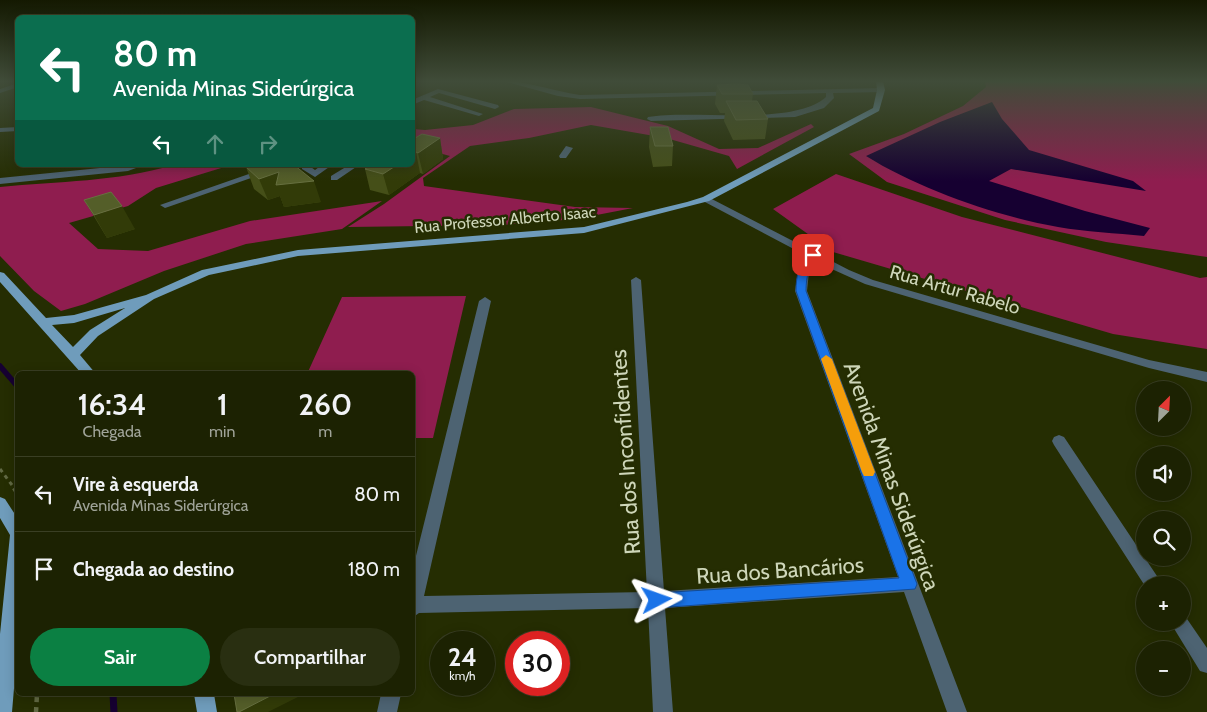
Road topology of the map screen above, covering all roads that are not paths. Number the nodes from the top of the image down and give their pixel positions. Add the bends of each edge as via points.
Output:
1 (797, 114) edge
2 (866, 114) edge
3 (652, 120) dead end
4 (15, 129) edge
5 (0, 130) edge
6 (570, 148) dead end
7 (563, 156) dead end
8 (132, 167) edge
9 (278, 167) edge
10 (305, 167) dead end
11 (325, 167) edge
12 (352, 167) edge
13 (334, 178) dead end
14 (0, 181) edge
15 (706, 199) junction
16 (165, 205) dead end
17 (813, 255) junction
18 (0, 275) edge
19 (636, 280) dead end
20 (150, 298) junction
21 (485, 301) dead end
22 (42, 322) junction
23 (72, 355) junction
24 (87, 371) edge
25 (1207, 378) edge
26 (1059, 441) dead end
27 (0, 504) edge
28 (15, 530) edge
29 (15, 568) edge
30 (1148, 576) edge
31 (910, 584) junction
32 (415, 598) edge
33 (657, 600) junction
34 (415, 607) edge
35 (1185, 631) edge
36 (1207, 664) edge
37 (204, 696) edge
38 (391, 696) edge
39 (2, 712) edge
40 (206, 712) edge
41 (387, 712) edge
42 (663, 712) edge
43 (957, 712) edge

1 - 3 street
2 - 15 main road, Rua Professor Alberto Isaac
4 - 5 street
6 - 7 street
8 - 14 street
9 - 16 street
10 - 11 street via 314,174
12 - 13 street
15 - 17 street, Rua Artur Rabelo
15 - 20 main road, Rua Professor Alberto Isaac via 584,230 298,252 206,272
17 - 25 street, Rua Artur Rabelo via 869,282
17 - 31 street, Avenida Minas Siderúrgica via 805,265 801,291
18 - 22 main road
19 - 33 street, Rua dos Inconfidentes
20 - 22 main road via 74,319
20 - 23 main road via 94,333
21 - 32 street
22 - 23 main road
23 - 24 main road
26 - 30 street
27 - 28 main road
29 - 39 main road
31 - 33 street, Rua dos Bancários
31 - 43 street, Avenida Minas Siderúrgica
33 - 34 street, Rua dos Bancários
33 - 42 street, Rua dos Inconfidentes
35 - 36 street
37 - 40 main road
38 - 41 street

